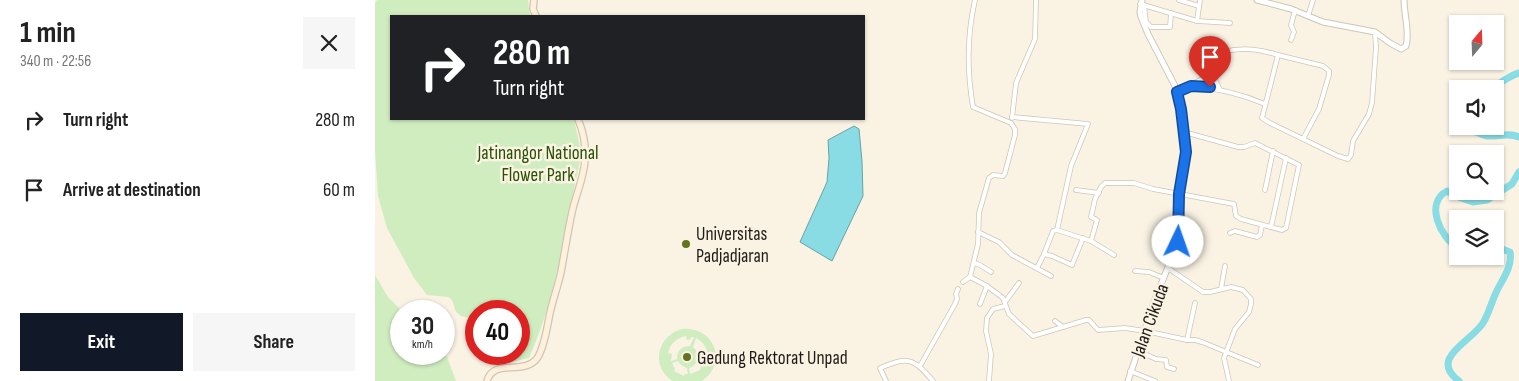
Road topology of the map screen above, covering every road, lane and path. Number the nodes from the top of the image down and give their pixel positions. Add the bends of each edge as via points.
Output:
1 (534, 0) edge
2 (975, 0) edge
3 (1036, 0) edge
4 (1179, 0) edge
5 (1200, 0) edge
6 (1257, 0) edge
7 (1313, 0) edge
8 (1405, 0) edge
9 (1142, 3) edge
10 (1199, 6) junction
11 (1295, 10) junction
12 (1171, 13) junction
13 (536, 15) edge
14 (1309, 16) junction
15 (1197, 21) junction
16 (1230, 23) dead end
17 (1375, 32) junction
18 (1291, 40) dead end
19 (1278, 55) junction
20 (1212, 74) junction
21 (1191, 86) junction
22 (1220, 90) junction
23 (1177, 92) junction
24 (1265, 104) junction
25 (1013, 118) junction
26 (578, 120) edge
27 (1011, 123) junction
28 (1184, 132) junction
29 (1303, 139) junction
30 (1273, 152) junction
31 (1286, 158) junction
32 (1105, 176) dead end
33 (1105, 183) junction
34 (1076, 190) dead end
35 (1265, 190) dead end
36 (1099, 193) junction
37 (1179, 194) junction
38 (1262, 225) junction
39 (1271, 227) junction
40 (1057, 230) junction
41 (978, 232) junction
42 (1230, 233) dead end
43 (1083, 238) junction
44 (1091, 241) junction
45 (1044, 254) junction
46 (1114, 255) dead end
47 (974, 263) junction
48 (1225, 266) dead end
49 (1037, 268) junction
50 (1168, 268) junction
51 (991, 272) dead end
52 (1135, 272) dead end
53 (1051, 276) dead end
54 (970, 277) junction
55 (1164, 278) junction
56 (963, 282) dead end
57 (1019, 283) dead end
58 (987, 286) junction
59 (1221, 289) junction
60 (958, 290) dead end
61 (1195, 303) dead end
62 (980, 304) dead end
63 (1005, 304) junction
64 (1055, 321) dead end
65 (1063, 327) junction
66 (1145, 331) junction
67 (1187, 340) junction
68 (1138, 351) junction
69 (1226, 352) junction
70 (1258, 365) dead end
71 (920, 366) junction
72 (1174, 369) dead end
73 (1131, 371) junction
74 (487, 381) edge
75 (886, 381) edge
76 (933, 381) edge
77 (989, 381) edge
78 (1128, 381) edge
79 (1155, 381) edge
80 (1229, 381) edge

1 - 13 main road
2 - 27 street via 969,34 973,107
3 - 25 street via 1035,38 1016,83
4 - 10 street
5 - 10 street
6 - 11 street
7 - 14 street
8 - 17 street via 1407,38 1404,48 1395,46
9 - 12 street
9 - 12 street via 1151,26 1169,27
9 - 23 street, Jalan Cikuda via 1140,14
10 - 15 street
11 - 14 street
11 - 18 street via 1291,25 1295,32
12 - 15 street
14 - 17 street via 1325,23
15 - 16 street
17 - 29 street via 1373,103 1366,123 1353,141 1350,158 1345,159
19 - 20 street via 1250,48 1229,50 1206,61
19 - 24 street
19 - 29 street via 1323,66 1329,71 1319,109
20 - 21 street
20 - 22 street
21 - 22 street
21 - 23 street
22 - 24 street
23 - 28 street, Jalan Cikuda
24 - 29 street via 1263,120
25 - 27 street
25 - 40 street via 1088,124 1071,166
26 - 74 main road via 584,146 584,172 538,357 520,368 495,369
27 - 41 street via 1015,135 1007,168 1003,176 989,178 979,213
28 - 30 street via 1238,147 1255,143
28 - 37 street, Jalan Cikuda via 1186,152
30 - 31 street
30 - 35 street
31 - 39 street
31 - 39 street via 1299,168 1287,227 1282,230
32 - 33 street
33 - 36 street
33 - 37 street via 1131,183
34 - 36 street
36 - 44 street via 1091,212 1097,220
37 - 38 street via 1234,204 1238,218
37 - 50 street, Jalan Cikuda via 1178,239
38 - 39 street
38 - 42 street via 1257,237 1235,231
40 - 43 street
40 - 45 street via 1053,231
41 - 47 street via 979,244
41 - 49 street
43 - 44 street
43 - 45 street via 1072,265
44 - 46 street
45 - 49 street
47 - 51 street
47 - 54 street
48 - 59 street
49 - 53 street
50 - 55 street, Jalan Cikuda
50 - 59 street via 1203,292
52 - 55 street via 1149,272
54 - 56 street
54 - 58 street
55 - 66 street, Jalan Cikuda
57 - 63 street
58 - 62 street
58 - 63 street
59 - 69 street via 1231,286 1243,290 1251,299 1246,317 1235,329
60 - 71 street via 955,304
61 - 67 street
63 - 65 street via 1013,318 1033,336
63 - 77 street via 993,309 987,318 991,354
64 - 65 street
65 - 66 street via 1089,320 1098,330 1125,328
66 - 67 street
66 - 68 street, Jalan Cikuda
67 - 69 street
68 - 72 street via 1166,360 1167,367
68 - 73 street, Jalan Cikuda
69 - 70 street
69 - 80 street via 1224,361
71 - 75 street via 908,360 880,368
71 - 76 street
73 - 78 street, Jalan Cikuda
73 - 79 street

